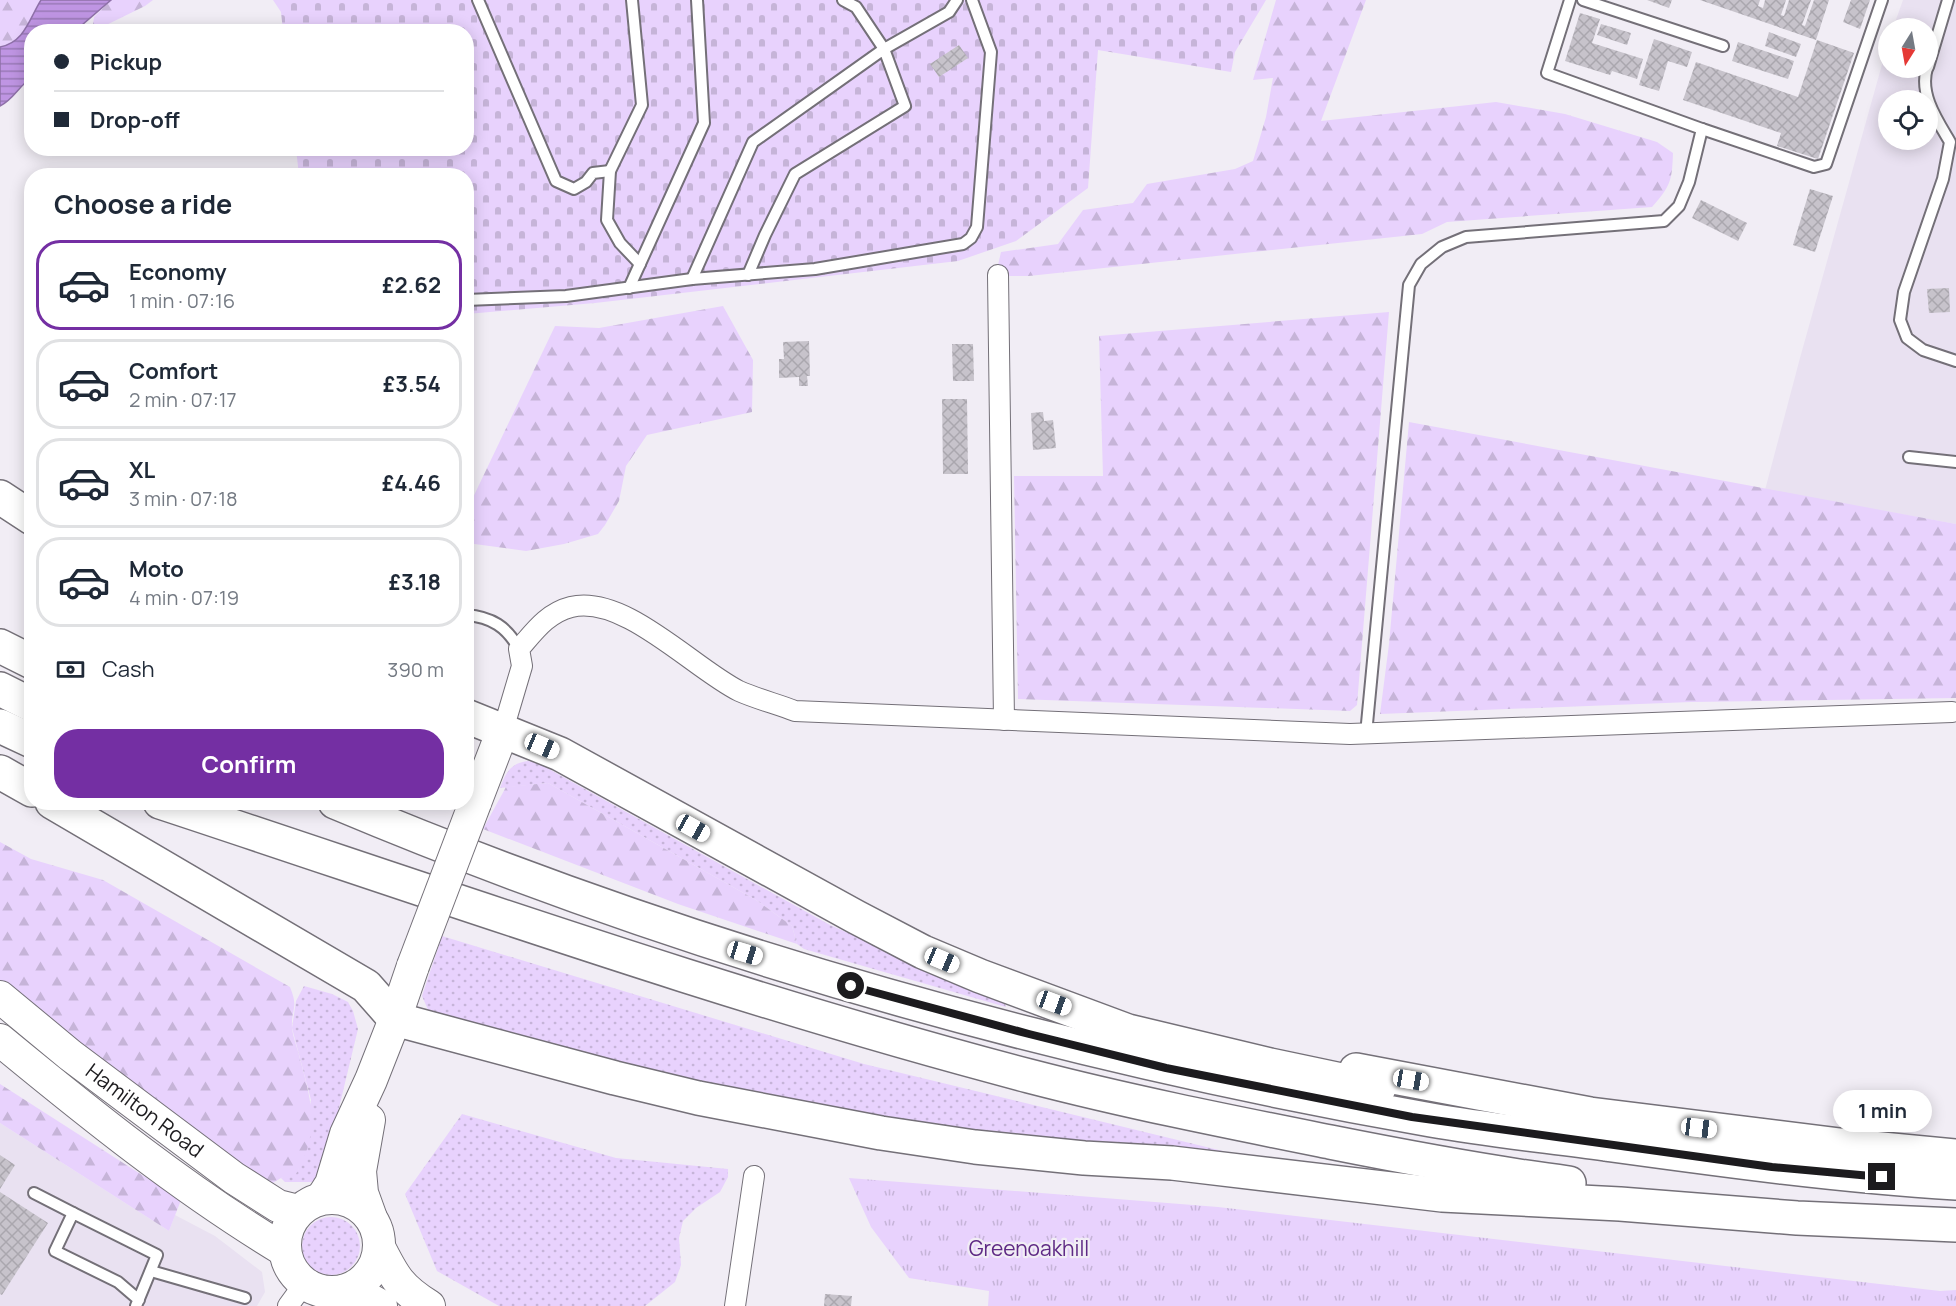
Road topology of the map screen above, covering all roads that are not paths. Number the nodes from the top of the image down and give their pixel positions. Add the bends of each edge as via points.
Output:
1 (478, 0) edge
2 (632, 0) edge
3 (697, 0) edge
4 (843, 0) edge
5 (957, 0) edge
6 (972, 0) edge
7 (1570, 0) edge
8 (1582, 0) edge
9 (1882, 0) edge
10 (1948, 0) edge
11 (1938, 32) edge
12 (1723, 46) dead end
13 (884, 50) junction
14 (1924, 78) edge
15 (1701, 129) junction
16 (1952, 154) edge
17 (610, 171) junction
18 (640, 264) junction
19 (748, 275) junction
20 (998, 275) dead end
21 (692, 279) junction
22 (628, 288) junction
23 (474, 300) edge
24 (1956, 361) edge
25 (1909, 457) dead end
26 (1956, 462) edge
27 (0, 497) edge
28 (24, 513) edge
29 (474, 616) edge
30 (0, 646) edge
31 (519, 649) junction
32 (24, 658) edge
33 (0, 689) edge
34 (24, 701) edge
35 (1954, 712) edge
36 (474, 719) edge
37 (1004, 720) junction
38 (0, 726) edge
39 (503, 730) junction
40 (1366, 734) junction
41 (24, 737) edge
42 (0, 772) edge
43 (24, 786) edge
44 (474, 807) edge
45 (66, 810) edge
46 (184, 810) edge
47 (253, 810) edge
48 (355, 810) edge
49 (473, 810) edge
50 (664, 968) junction
51 (1035, 996) junction
52 (0, 997) edge
53 (395, 1019) junction
54 (0, 1040) edge
55 (371, 1080) junction
56 (1956, 1156) edge
57 (1772, 1167) junction
58 (754, 1176) dead end
59 (1956, 1184) edge
60 (34, 1192) dead end
61 (310, 1205) junction
62 (74, 1214) junction
63 (371, 1218) junction
64 (1956, 1225) edge
65 (380, 1247) junction
66 (284, 1250) junction
67 (151, 1271) junction
68 (351, 1289) junction
69 (296, 1295) edge
70 (245, 1298) dead end
71 (137, 1303) edge
72 (381, 1306) edge
73 (429, 1306) edge
74 (735, 1306) edge

1 - 17 lane via 556,181 574,189 593,173
2 - 17 lane via 642,105
3 - 18 lane via 704,123
4 - 13 lane via 856,7
5 - 13 lane via 949,12
6 - 19 lane via 991,52 977,227 971,238 963,244 928,251
7 - 15 lane via 1547,73
8 - 12 lane
9 - 15 lane via 1826,164 1814,167
10 - 11 lane
13 - 19 lane via 905,106 795,174
13 - 21 lane via 753,142
14 - 16 lane via 1931,109 1950,142
15 - 40 lane via 1680,206 1664,221 1466,237 1442,247 1421,264 1410,285
16 - 24 lane via 1904,292 1900,320 1907,338 1923,350
17 - 18 lane via 607,220 620,243
18 - 22 lane
19 - 21 lane
20 - 37 street
21 - 22 lane
22 - 23 lane via 566,296
25 - 26 lane
27 - 28 highway
29 - 31 lane via 501,625
30 - 32 highway
31 - 37 street via 549,616 573,606 590,605 630,619 739,690 795,711
31 - 39 street via 522,666
33 - 34 highway
35 - 40 street
36 - 39 highway
37 - 40 street
38 - 41 highway
39 - 44 main road, bridge
39 - 51 highway via 561,754 913,947
42 - 43 highway
45 - 53 highway via 366,986
46 - 50 highway
47 - 50 highway via 414,878
48 - 57 highway via 500,868 734,949 851,986 1029,1034 1166,1068 1436,1121
49 - 53 main road, bridge
50 - 64 highway via 1029,1076 1250,1126 1552,1181
51 - 56 highway via 1274,1054 1590,1114
51 - 57 highway via 1128,1031 1270,1065
52 - 61 main road, Hamilton Road via 234,1178 278,1206
53 - 55 main road
53 - 64 highway via 698,1098 975,1147 1172,1162 1442,1195
54 - 66 main road, Hamilton Road via 136,1150
55 - 61 main road via 346,1134 330,1184
55 - 63 main road via 369,1128 360,1171 362,1193
57 - 59 highway
58 - 74 street
60 - 62 lane
61 - 63 main road via 334,1197 359,1206
61 - 66 main road via 291,1220
62 - 67 lane via 158,1255
62 - 71 lane via 55,1251 118,1282
63 - 65 main road
65 - 68 main road via 370,1274
65 - 73 main road via 394,1277
66 - 69 main road via 296,1277
67 - 70 lane
67 - 71 lane
68 - 69 main road
68 - 72 main road

